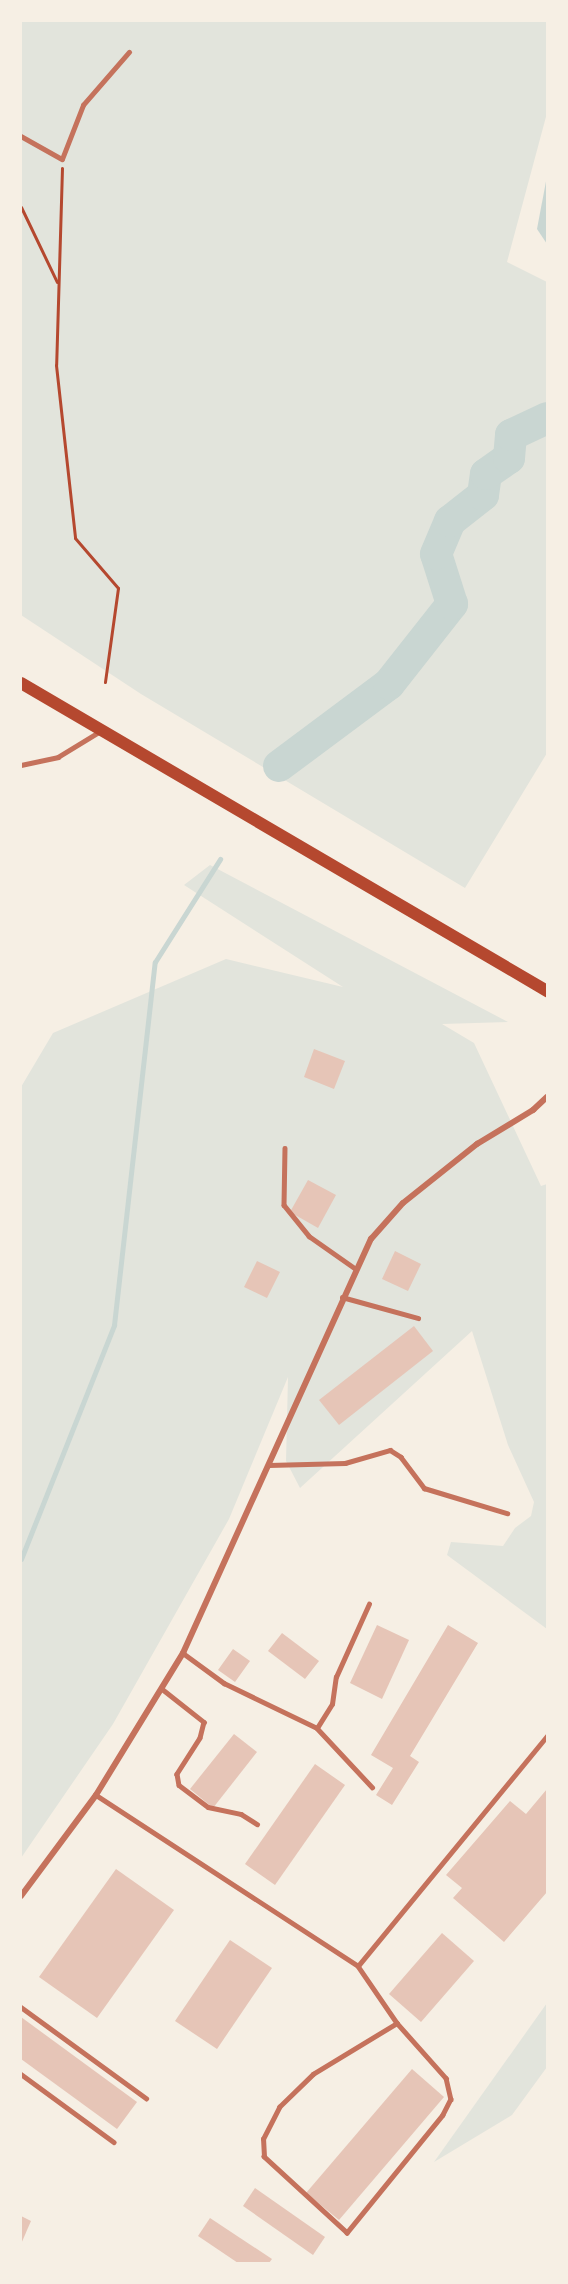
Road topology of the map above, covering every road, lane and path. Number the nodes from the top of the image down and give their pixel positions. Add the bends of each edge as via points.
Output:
1 (129, 52) dead end
2 (21, 136) edge
3 (62, 159) junction
4 (21, 207) edge
5 (58, 284) junction
6 (105, 682) dead end
7 (21, 683) edge
8 (102, 731) junction
9 (21, 765) edge
10 (547, 991) edge
11 (547, 1097) edge
12 (285, 1148) dead end
13 (356, 1269) junction
14 (342, 1297) junction
15 (418, 1318) dead end
16 (269, 1466) junction
17 (507, 1513) dead end
18 (369, 1604) dead end
19 (183, 1653) junction
20 (161, 1688) junction
21 (317, 1728) junction
22 (547, 1736) edge
23 (372, 1787) dead end
24 (96, 1795) junction
25 (257, 1824) dead end
26 (21, 1896) edge
27 (358, 1966) junction
28 (21, 2007) edge
29 (398, 2023) junction
30 (21, 2074) edge
31 (146, 2098) dead end
32 (114, 2142) dead end

1 - 3 lane via 83,105
2 - 3 lane
3 - 5 path
4 - 5 path
5 - 6 path via 56,364 75,538 118,588
7 - 8 main road
8 - 9 lane via 58,757
8 - 10 main road
11 - 13 street via 477,1144 403,1203 371,1239
12 - 13 lane via 284,1205 309,1236
13 - 14 street
14 - 15 lane
14 - 16 street
16 - 17 lane via 345,1463 390,1450 401,1456 424,1488
16 - 19 street
18 - 21 lane via 336,1677 332,1704
19 - 20 street
19 - 21 lane via 224,1683
20 - 24 street
20 - 25 lane via 204,1722 200,1738 177,1774 179,1785 208,1807 241,1814
21 - 23 lane
22 - 27 lane
24 - 26 street
24 - 27 lane
27 - 29 lane
28 - 31 lane
29 - 29 lane via 446,2078 451,2099 443,2115 347,2233 264,2157 263,2139 279,2107 313,2074
30 - 32 lane

